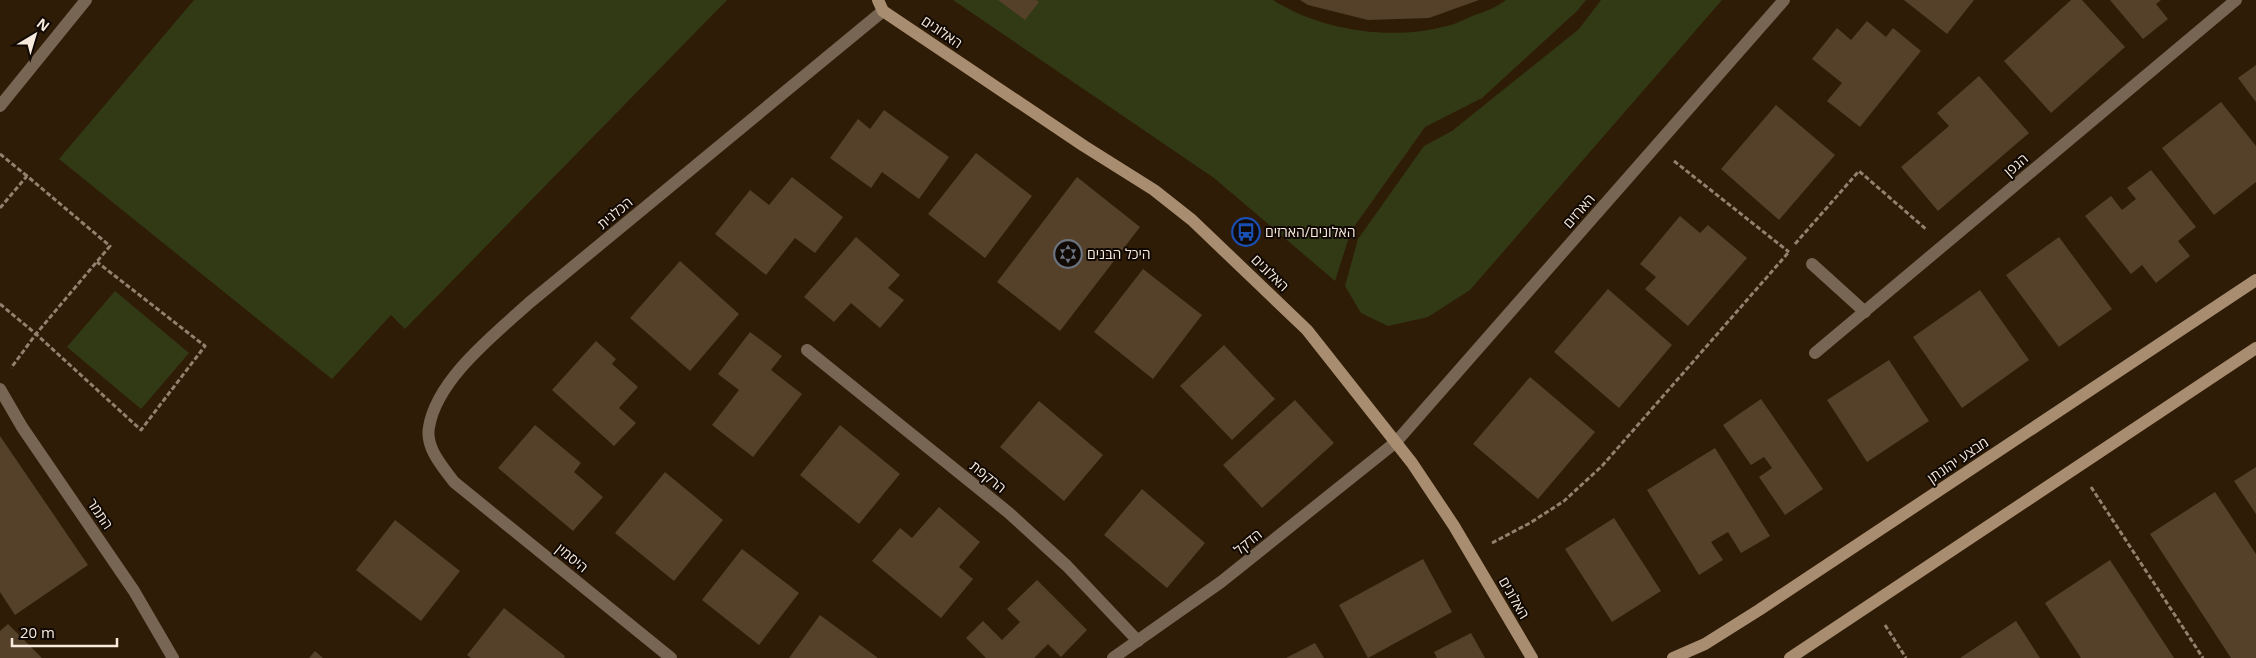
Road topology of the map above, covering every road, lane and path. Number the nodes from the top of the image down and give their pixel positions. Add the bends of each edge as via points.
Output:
1 (86, 0) edge
2 (1784, 0) edge
3 (2236, 0) edge
4 (881, 6) edge
5 (0, 106) edge
6 (1656, 147) junction
7 (0, 154) edge
8 (27, 176) junction
9 (0, 208) edge
10 (1944, 245) junction
11 (1789, 252) junction
12 (97, 262) junction
13 (1812, 264) dead end
14 (2256, 280) edge
15 (0, 304) edge
16 (1865, 312) junction
17 (36, 334) junction
18 (2256, 348) edge
19 (807, 350) dead end
20 (1815, 353) dead end
21 (5, 376) dead end
22 (0, 389) edge
23 (1396, 442) junction
24 (2078, 467) junction
25 (454, 482) joint
26 (1471, 554) junction
27 (1872, 604) junction
28 (1138, 641) junction
29 (173, 658) edge
30 (672, 658) edge
31 (1113, 658) edge
32 (1532, 658) edge
33 (1673, 658) edge
34 (1790, 658) edge
35 (1906, 658) edge
36 (2204, 658) edge

1 - 5 street
2 - 6 street, הארזים
3 - 10 street, הגפן
4 - 23 main road, האלונים via 1084,146 1154,190 1192,220 1307,330
4 - 25 street, הכלנית via 474,353 452,380 428,428 433,452
6 - 11 path
6 - 23 street, הארזים
7 - 8 path
8 - 9 path
8 - 12 path via 110,246
10 - 11 path via 1859,171
10 - 16 street, הגפן
11 - 26 path via 1602,466 1564,501
12 - 17 path
12 - 17 path via 205,346 140,430
13 - 16 street
14 - 33 main road, מבצע יהונתן via 1759,610 1705,644
15 - 17 path
16 - 20 street, הגפן
17 - 21 path
18 - 24 main road
19 - 28 street, הרקפת via 1009,513 1067,566
22 - 29 street, התמר via 22,427 134,591
23 - 26 main road, האלונים
23 - 28 street, הדקל via 1222,582
24 - 27 main road
24 - 36 path
25 - 30 street, היסמין
26 - 32 main road, האלונים
27 - 34 main road
27 - 35 path
28 - 31 street, הדקל

